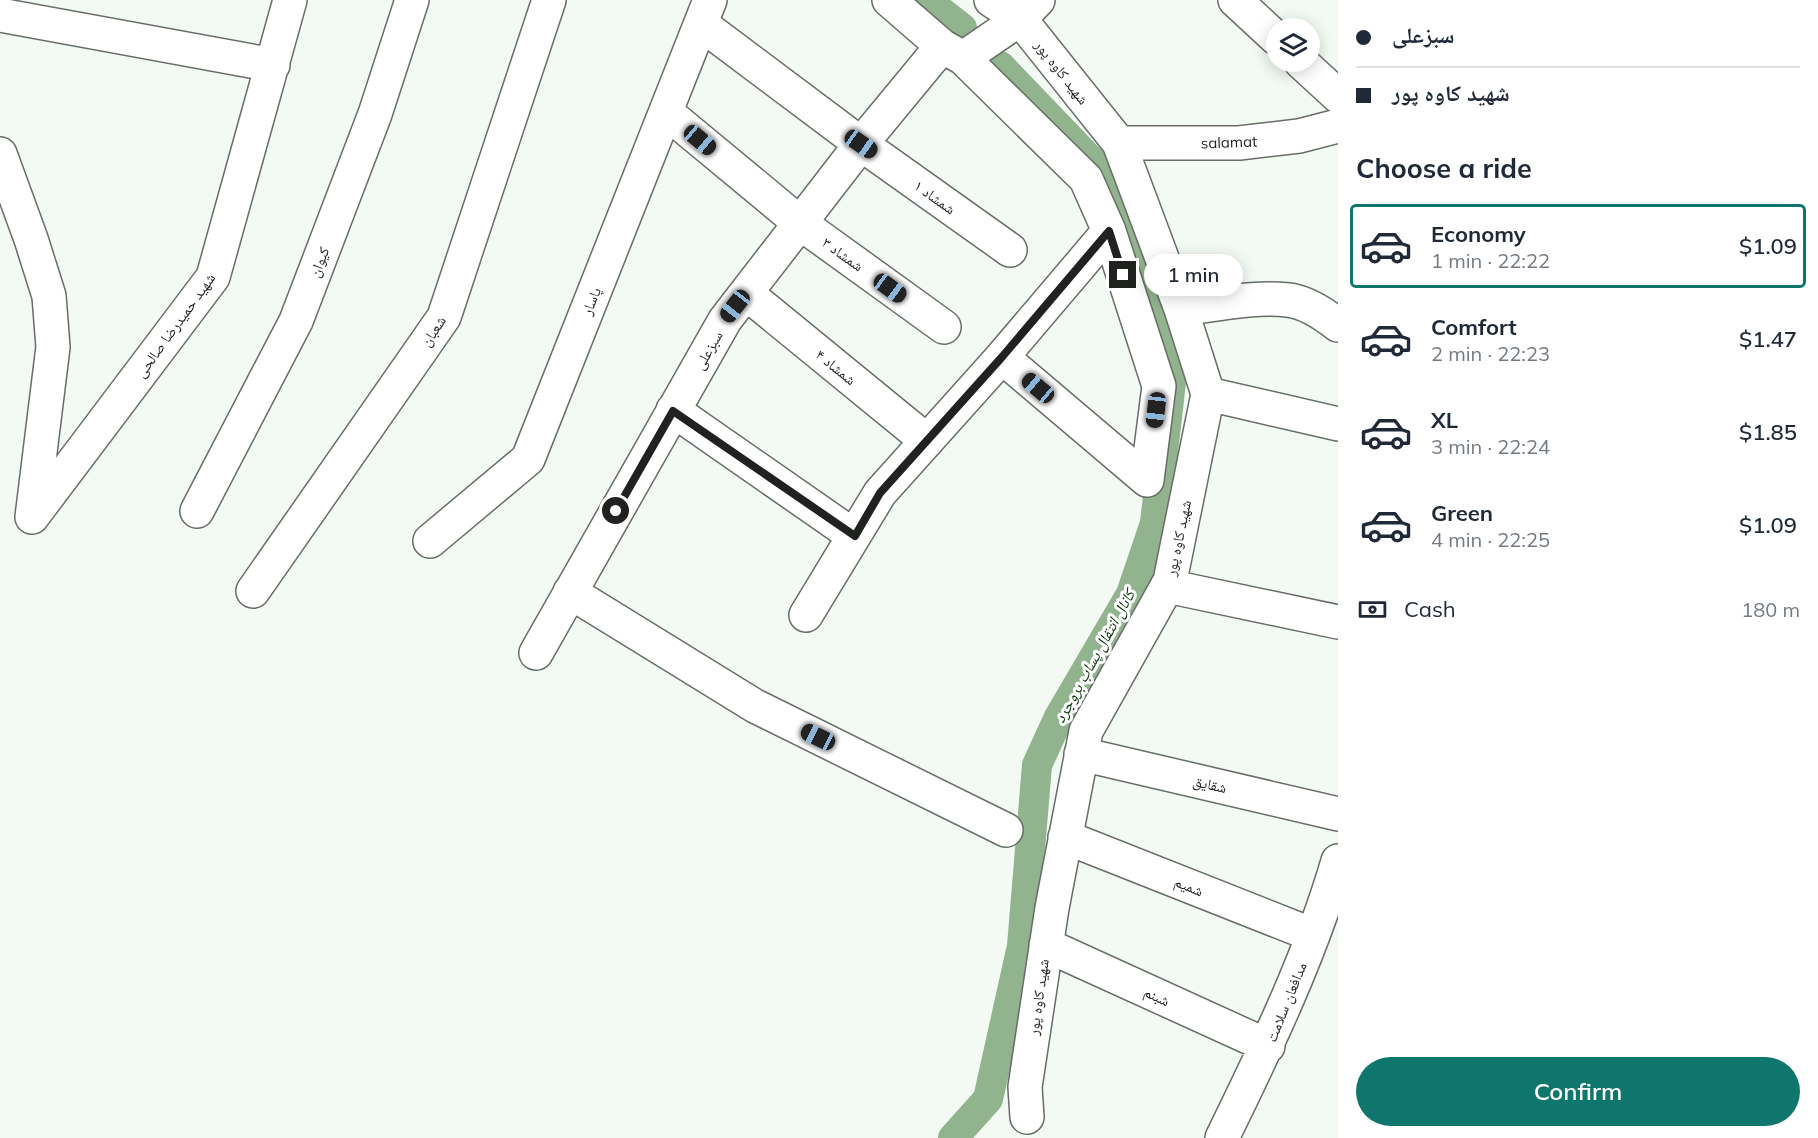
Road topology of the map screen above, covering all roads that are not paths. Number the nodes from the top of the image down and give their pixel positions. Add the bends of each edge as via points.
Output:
1 (290, 0) edge
2 (412, 0) edge
3 (549, 0) edge
4 (889, 0) edge
5 (991, 0) edge
6 (1235, 0) edge
7 (1029, 10) edge
8 (706, 12) edge
9 (0, 15) edge
10 (1266, 29) edge
11 (952, 52) junction
12 (273, 65) junction
13 (1312, 72) edge
14 (1338, 96) edge
15 (666, 112) junction
16 (1338, 126) edge
17 (1119, 143) junction
18 (861, 144) junction
19 (0, 154) edge
20 (800, 223) junction
21 (1109, 231) junction
22 (1010, 250) dead end
23 (746, 293) junction
24 (1181, 309) junction
25 (1338, 325) edge
26 (944, 327) dead end
27 (1002, 357) junction
28 (1208, 394) junction
29 (673, 411) junction
30 (1338, 424) edge
31 (927, 441) junction
32 (197, 511) dead end
33 (855, 536) junction
34 (429, 540) dead end
35 (1167, 586) junction
36 (254, 591) dead end
37 (570, 592) junction
38 (806, 615) dead end
39 (1338, 622) edge
40 (536, 653) dead end
41 (1082, 754) junction
42 (1338, 814) edge
43 (1006, 830) dead end
44 (1065, 837) junction
45 (1338, 861) edge
46 (1313, 935) junction
47 (1046, 945) junction
48 (1268, 1046) junction
49 (1027, 1117) dead end
50 (1222, 1138) edge

1 - 12 street, شهید حمیدرضا صالحی
2 - 32 street, کیوان via 375,114 296,321
3 - 36 street, شعبان via 444,317
4 - 11 street
5 - 7 street, شهید کاوه پور
6 - 10 street
7 - 11 street, سبزعلی
7 - 17 street, شهید کاوه پور
8 - 15 street, پاسار
8 - 18 street, پاسار
9 - 12 street
11 - 18 street, سبزعلی
11 - 21 street via 1086,179
12 - 19 street, شهید حمیدرضا صالحی via 213,277 32,517 53,347 49,296
13 - 14 street
15 - 20 street, شمشاد ۳
15 - 34 street, پاسار via 528,459
16 - 17 street, salamat via 1299,136 1239,143
17 - 24 street, شهید کاوه پور
18 - 20 street, سبزعلی
18 - 22 street, شمشاد ۱
20 - 23 street, سبزعلی
20 - 26 street, شمشاد ۳
21 - 27 street
21 - 27 street via 1158,386 1148,480
23 - 29 street, سبزعلی via 725,320
23 - 31 street, شمشاد ۴
24 - 25 street via 1290,300 1321,312
24 - 28 street, شهید کاوه پور
27 - 31 street
28 - 30 street
28 - 35 street, شهید کاوه پور
29 - 33 street
29 - 37 street, سبزعلی
31 - 33 street via 880,493
33 - 38 street
35 - 39 street
35 - 41 street, شهید کاوه پور via 1086,731
37 - 40 street, سبزعلی
37 - 43 street via 755,706
41 - 42 street, شقایق
41 - 44 street, شهید کاوه پور
44 - 46 street, شمیم
44 - 47 street, شهید کاوه پور
45 - 46 street, مدافعان سلامت
46 - 48 street, مدافعان سلامت
47 - 48 street, شبنم
47 - 49 street, شهید کاوه پور via 1025,1087
48 - 50 street, مدافعان سلامت

